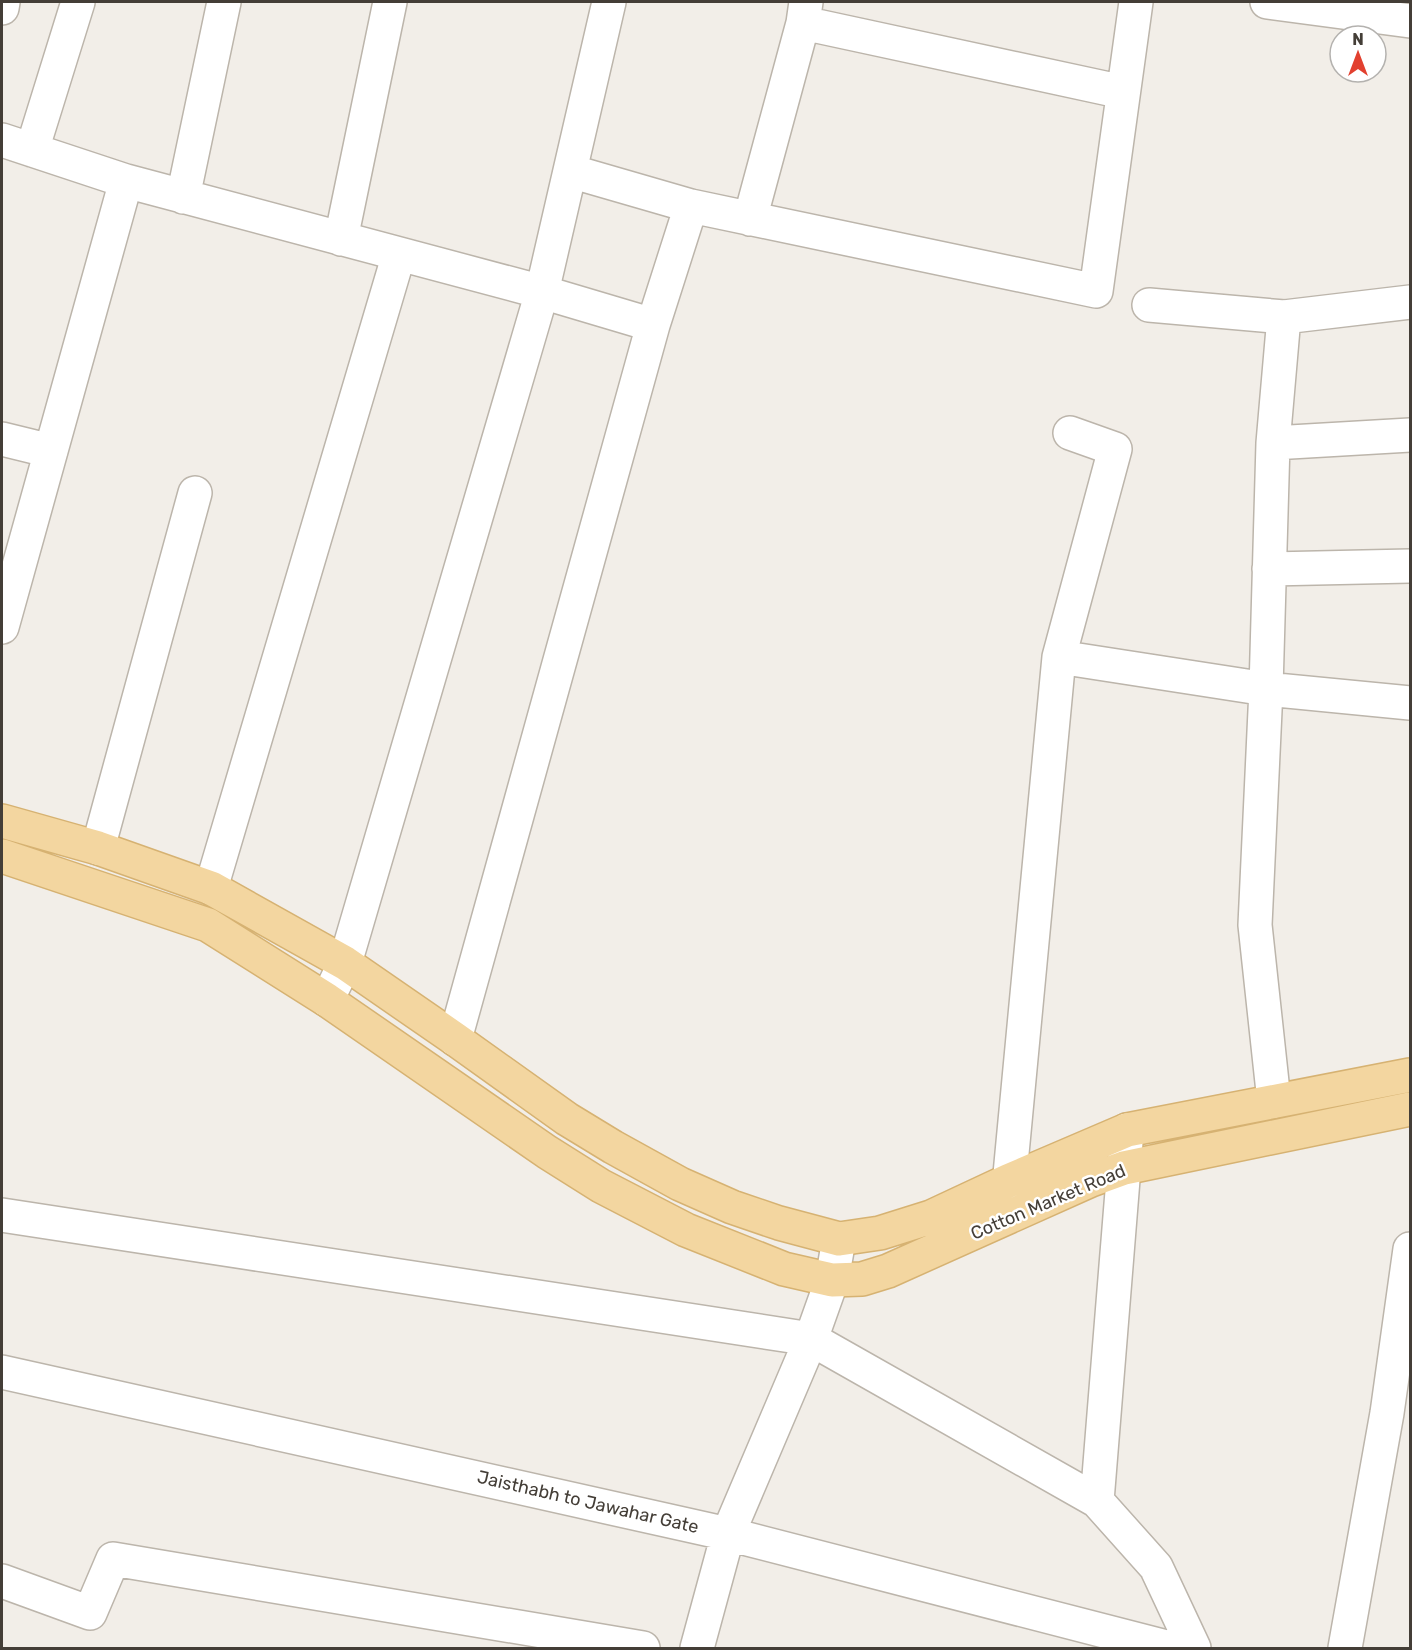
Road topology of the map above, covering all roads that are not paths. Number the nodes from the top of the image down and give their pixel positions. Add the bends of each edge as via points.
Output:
1 (3, 2) edge
2 (78, 2) edge
3 (224, 2) edge
4 (390, 2) edge
5 (609, 2) edge
6 (1136, 2) edge
7 (1267, 2) edge
8 (1315, 5) edge
9 (2, 8) edge
10 (805, 12) edge
11 (1410, 21) edge
12 (1123, 92) junction
13 (2, 140) edge
14 (32, 150) junction
15 (570, 171) junction
16 (126, 181) junction
17 (183, 198) junction
18 (691, 206) junction
19 (750, 219) junction
20 (341, 239) junction
21 (399, 254) junction
22 (542, 292) junction
23 (1410, 302) edge
24 (1149, 305) dead end
25 (1284, 317) junction
26 (653, 325) junction
27 (1070, 433) dead end
28 (1410, 435) edge
29 (2, 439) edge
30 (1273, 443) junction
31 (51, 451) junction
32 (195, 493) dead end
33 (1410, 566) edge
34 (1269, 569) junction
35 (2, 627) edge
36 (1059, 657) junction
37 (1266, 689) junction
38 (1410, 704) edge
39 (2, 821) edge
40 (98, 848) junction
41 (2, 856) edge
42 (211, 888) junction
43 (345, 963) junction
44 (327, 1000) junction
45 (455, 1039) junction
46 (1410, 1075) edge
47 (1274, 1101) junction
48 (1410, 1109) edge
49 (1128, 1130) junction
50 (1124, 1168) junction
51 (1008, 1181) junction
52 (2, 1215) edge
53 (1006, 1219) junction
54 (839, 1239) junction
55 (1409, 1265) edge
56 (832, 1280) junction
57 (811, 1339) junction
58 (2, 1372) edge
59 (1399, 1412) edge
60 (1097, 1501) junction
61 (728, 1534) junction
62 (2, 1581) edge
63 (643, 1648) edge
64 (697, 1648) edge
65 (1170, 1648) edge
66 (1194, 1648) edge
67 (1346, 1648) edge

1 - 9 street
2 - 14 street
3 - 17 street
4 - 20 street
5 - 15 street
6 - 12 street
7 - 8 street
8 - 11 street
10 - 12 street
10 - 19 street
12 - 19 street via 1096,291
13 - 14 street
14 - 16 street
15 - 18 street
15 - 22 street
16 - 17 street
16 - 31 street
17 - 20 street
18 - 19 street
18 - 26 street
20 - 21 street
21 - 22 street
21 - 42 street
22 - 26 street
22 - 43 street
23 - 25 street
24 - 25 street
25 - 30 street
26 - 45 street
27 - 36 street via 1114,449
28 - 30 street
29 - 31 street
30 - 34 street
31 - 35 street
32 - 40 street
33 - 34 street
34 - 37 street
36 - 37 street
36 - 51 street
37 - 38 street
37 - 47 street via 1255,925
39 - 40 main road
40 - 42 main road
41 - 44 main road, Cotton Market Road via 208,925
42 - 43 main road
43 - 44 street
43 - 45 main road
44 - 56 main road, Cotton Market Road via 601,1186 686,1230 784,1269
45 - 54 main road via 567,1119 680,1184 732,1207
46 - 47 main road, Cotton Market Road
47 - 49 main road, Cotton Market Road
48 - 50 main road, Cotton Market Road
49 - 50 street
49 - 51 main road, Cotton Market Road
50 - 53 main road, Cotton Market Road
50 - 60 street
51 - 53 street
51 - 54 main road, Cotton Market Road via 931,1217 880,1233
52 - 57 street
53 - 56 main road, Cotton Market Road via 888,1271 862,1280
54 - 56 street
55 - 59 street
56 - 57 street
57 - 60 street
57 - 61 street
58 - 61 street, Jaisthabh to Jawahar Gate
59 - 67 street
60 - 66 street via 1156,1566
61 - 64 street
61 - 65 street, Jaisthabh to Jawahar Gate
62 - 63 street via 90,1613 113,1559

